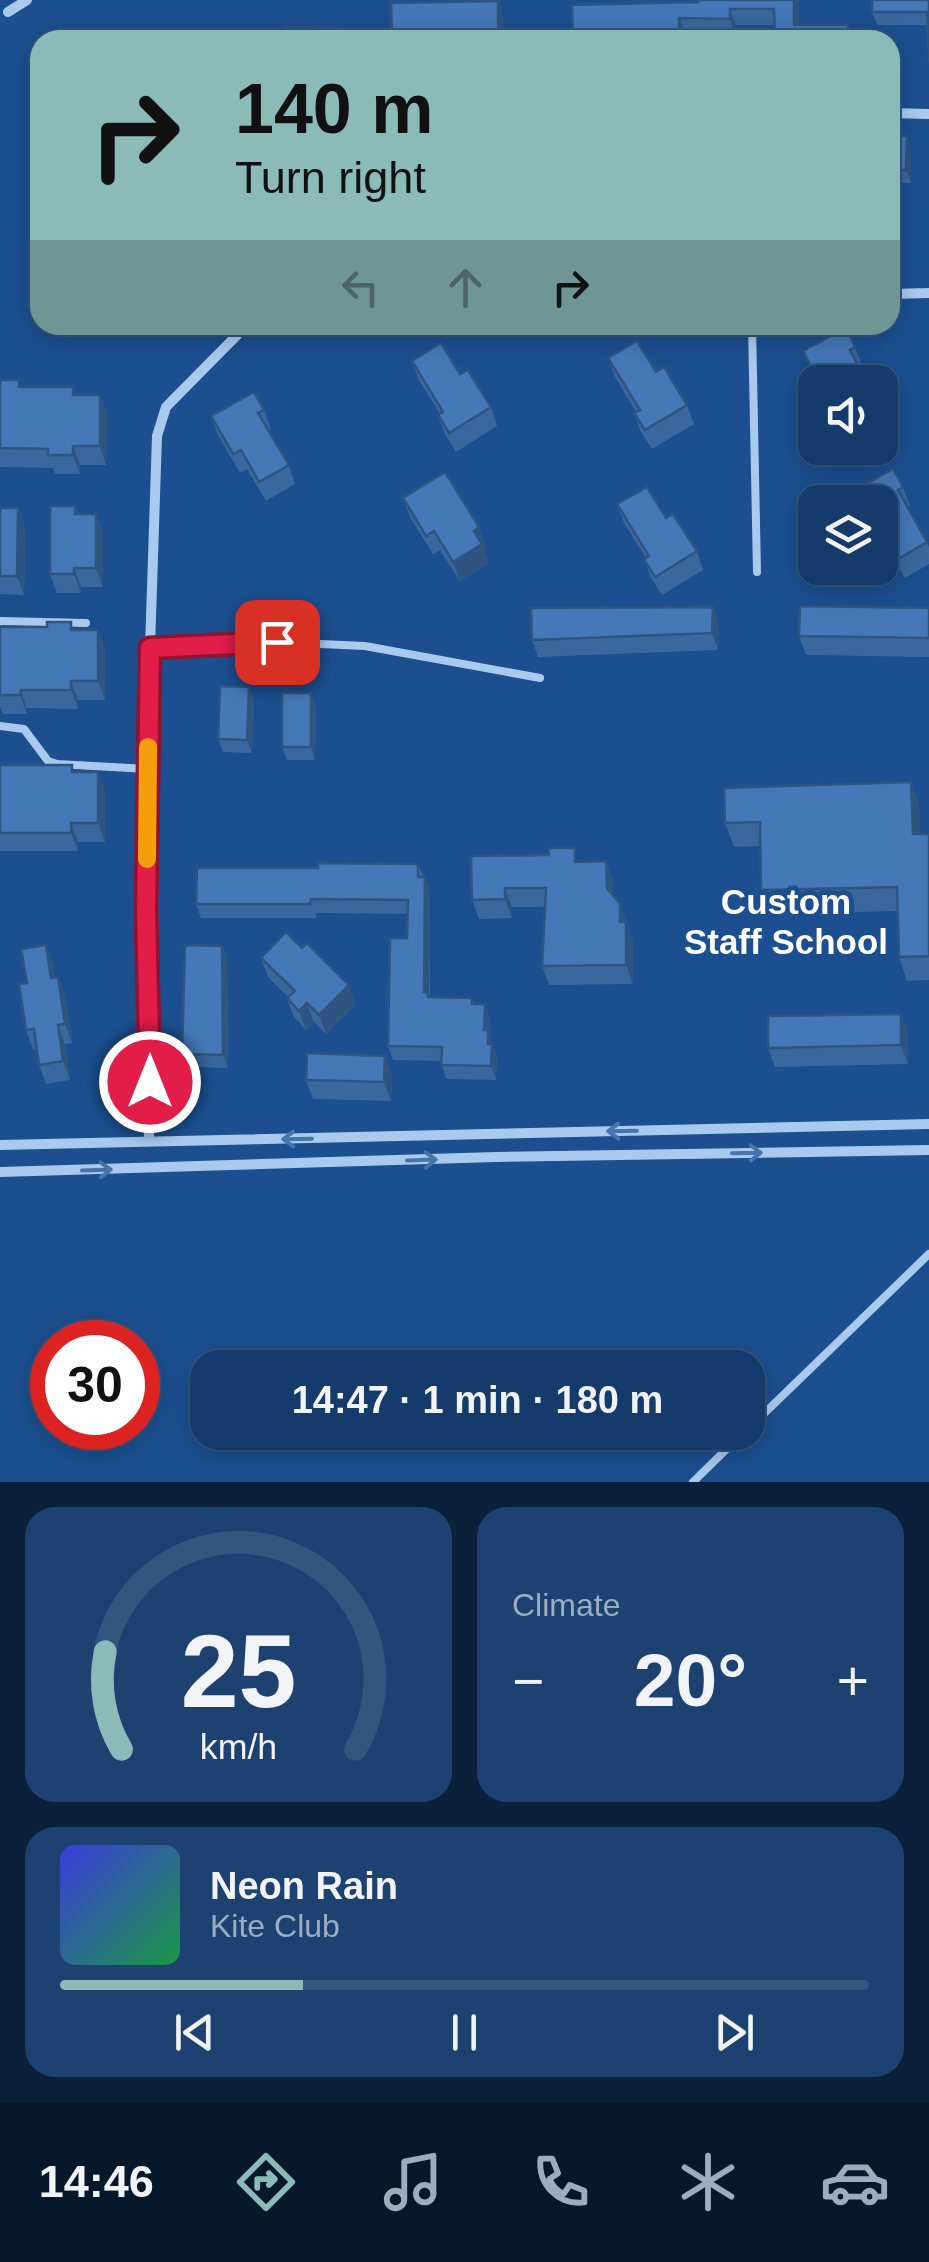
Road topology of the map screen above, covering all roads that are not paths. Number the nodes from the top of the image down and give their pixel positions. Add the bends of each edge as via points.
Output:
1 (27, 0) edge
2 (8, 12) dead end
3 (900, 113) edge
4 (929, 114) edge
5 (900, 294) edge
6 (929, 294) edge
7 (237, 335) edge
8 (752, 335) edge
9 (757, 572) dead end
10 (0, 622) edge
11 (86, 623) dead end
12 (150, 648) junction
13 (540, 678) dead end
14 (0, 726) edge
15 (148, 769) junction
16 (929, 1124) edge
17 (148, 1139) junction
18 (0, 1145) edge
19 (929, 1150) edge
20 (0, 1172) edge
21 (929, 1254) edge
22 (765, 1413) edge
23 (726, 1450) edge
24 (693, 1482) edge

1 - 2 street
3 - 4 street
5 - 6 street
7 - 12 street via 161,416
8 - 9 lane
10 - 11 lane
12 - 13 lane via 365,646
12 - 15 street
14 - 15 lane via 24,729 57,764
15 - 17 street
16 -> 17 street
17 - 18 street
20 -> 19 street
21 - 22 lane
23 - 24 lane

